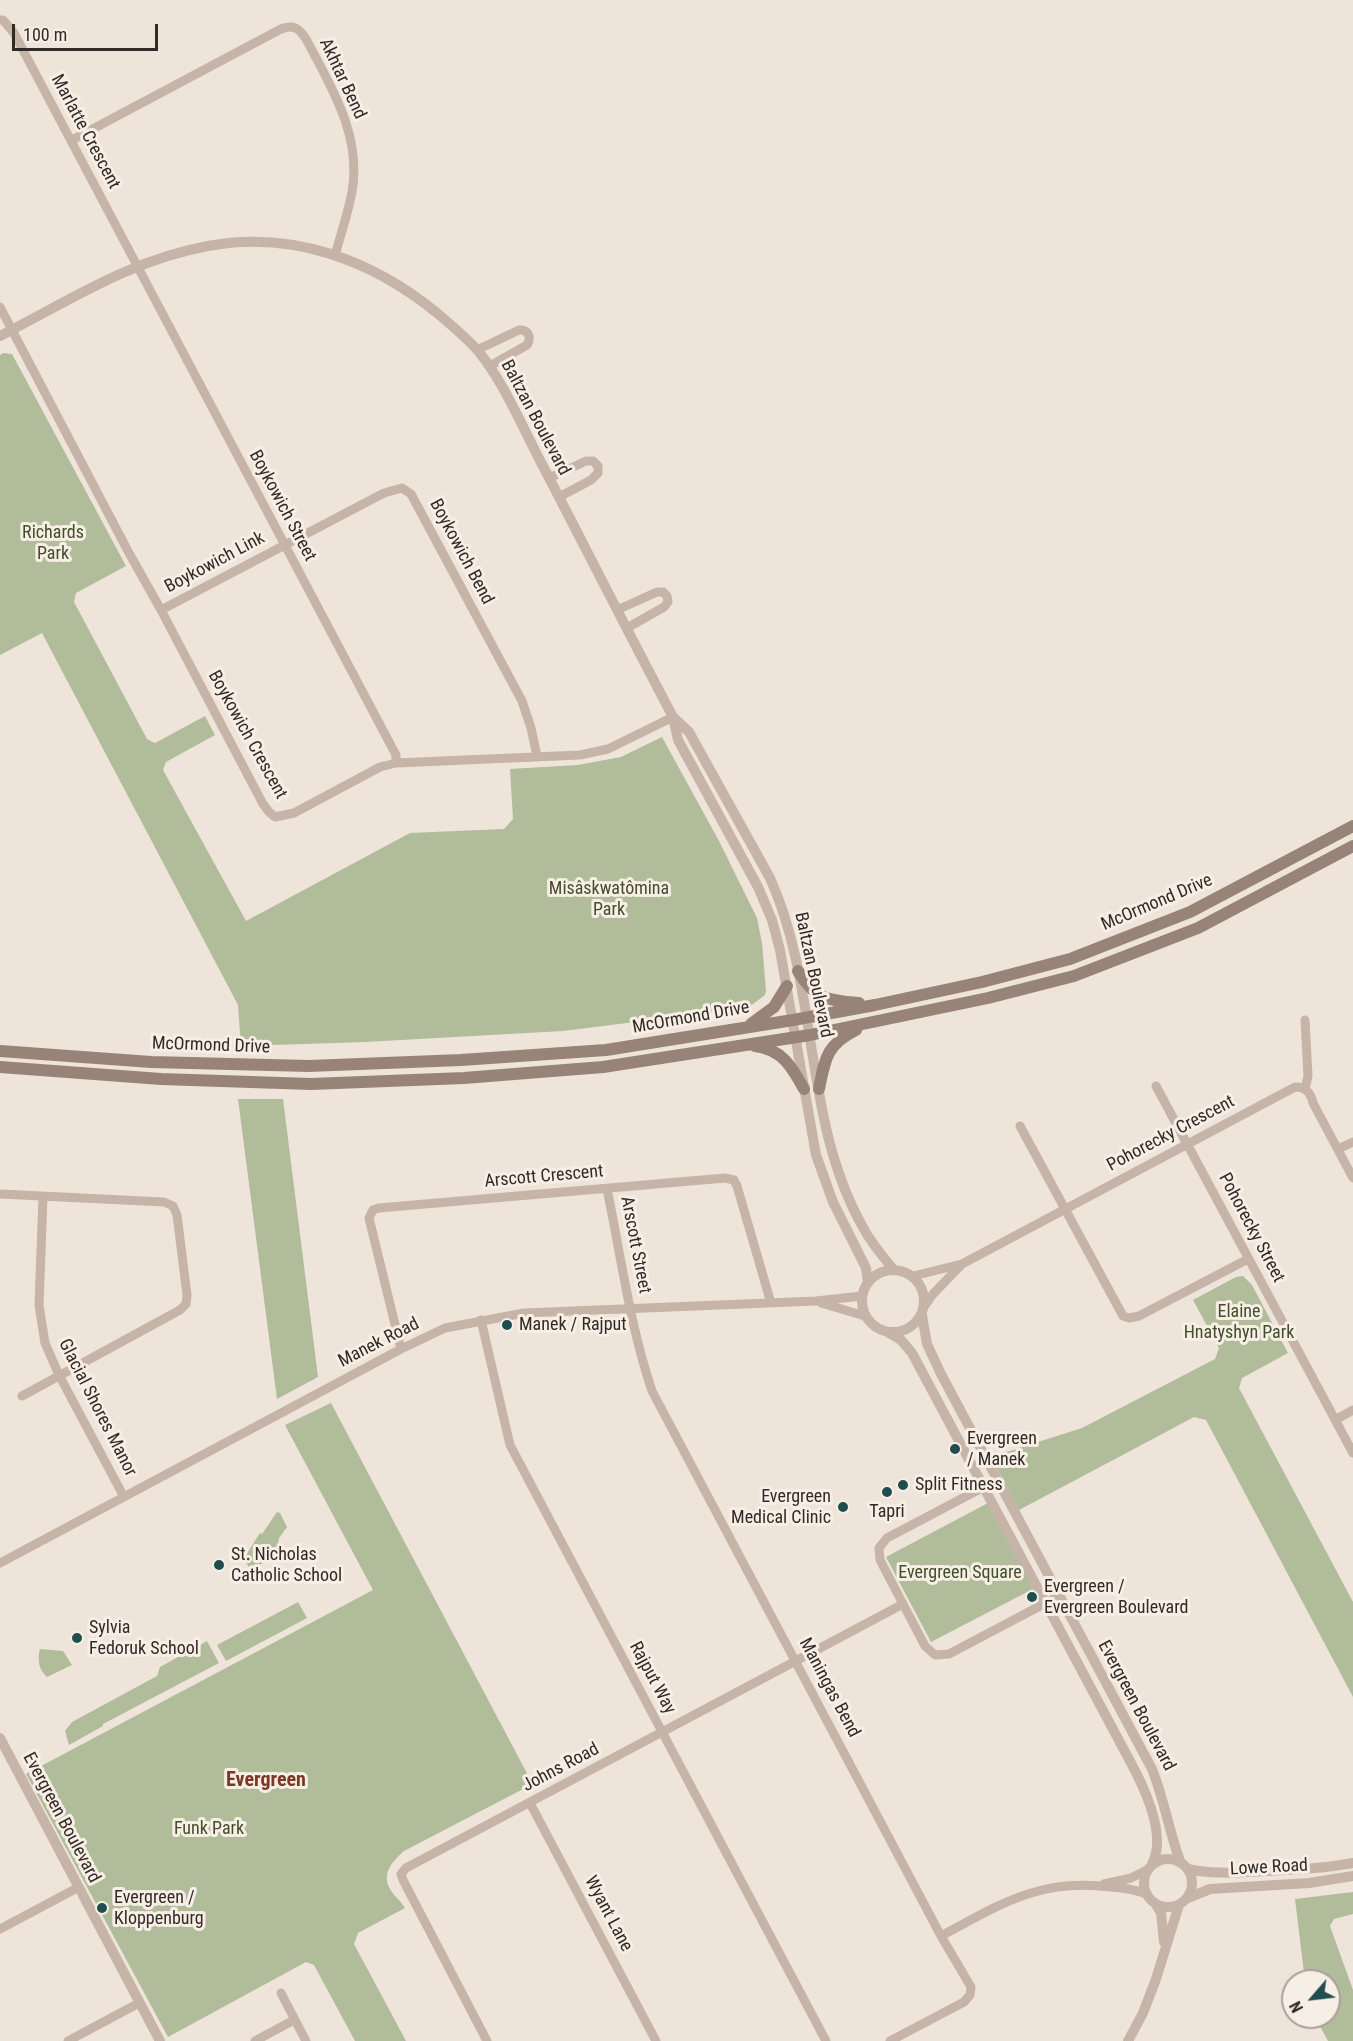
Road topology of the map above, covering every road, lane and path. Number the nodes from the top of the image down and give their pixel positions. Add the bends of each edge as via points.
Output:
1 (0, 20) edge
2 (72, 140) junction
3 (335, 255) junction
4 (136, 265) junction
5 (0, 307) edge
6 (12, 330) junction
7 (0, 336) edge
8 (477, 350) junction
9 (490, 366) junction
10 (549, 478) junction
11 (559, 498) junction
12 (284, 545) junction
13 (617, 609) junction
14 (161, 610) junction
15 (627, 628) junction
16 (673, 717) junction
17 (537, 756) junction
18 (396, 763) junction
19 (1353, 826) edge
20 (1353, 846) edge
21 (798, 970) junction
22 (787, 986) junction
23 (875, 1005) junction
24 (807, 1017) junction
25 (793, 1020) junction
26 (1305, 1020) dead end
27 (868, 1024) junction
28 (748, 1026) junction
29 (810, 1035) junction
30 (796, 1037) junction
31 (742, 1045) junction
32 (0, 1051) edge
33 (0, 1067) edge
34 (1156, 1086) dead end
35 (804, 1089) junction
36 (819, 1089) junction
37 (1305, 1089) junction
38 (1020, 1126) dead end
39 (1353, 1142) edge
40 (1187, 1144) junction
41 (1338, 1149) junction
42 (1350, 1165) edge
43 (1353, 1178) edge
44 (607, 1188) junction
45 (0, 1194) edge
46 (43, 1197) junction
47 (1064, 1210) junction
48 (1248, 1259) junction
49 (962, 1264) junction
50 (894, 1270) junction
51 (913, 1276) junction
52 (868, 1283) junction
53 (862, 1296) junction
54 (816, 1301) junction
55 (771, 1303) junction
56 (631, 1307) junction
57 (923, 1311) junction
58 (865, 1316) junction
59 (481, 1320) junction
60 (889, 1333) junction
61 (401, 1349) junction
62 (59, 1375) junction
63 (22, 1396) dead end
64 (1353, 1410) edge
65 (1335, 1420) junction
66 (1353, 1453) edge
67 (997, 1480) junction
68 (983, 1487) junction
69 (124, 1497) junction
70 (0, 1563) edge
71 (1059, 1596) junction
72 (1046, 1603) junction
73 (903, 1604) junction
74 (796, 1660) junction
75 (662, 1732) junction
76 (0, 1738) edge
77 (530, 1803) junction
78 (1353, 1863) edge
79 (1184, 1865) junction
80 (1150, 1867) junction
81 (1353, 1876) edge
82 (1099, 1885) junction
83 (80, 1887) junction
84 (1146, 1894) junction
85 (1183, 1901) junction
86 (1155, 1903) junction
87 (0, 1929) edge
88 (941, 1936) junction
89 (1163, 1954) junction
90 (280, 1993) dead end
91 (139, 2003) junction
92 (294, 2020) junction
93 (68, 2041) edge
94 (160, 2041) edge
95 (255, 2041) edge
96 (306, 2041) edge
97 (487, 2041) edge
98 (656, 2041) edge
99 (826, 2041) edge
100 (890, 2041) edge
101 (1128, 2041) edge

1 - 2 street, Marlatte Crescent via 14,33
2 - 3 street, Akhtar Bend via 279,30 296,27 338,100 351,143 352,188
2 - 4 street, Marlatte Crescent
3 - 4 street, Baltzan Boulevard via 294,245 249,242 206,246
3 - 8 street, Baltzan Boulevard via 400,285
4 - 6 street, Baltzan Boulevard
4 - 12 street, Boykowich Street
5 - 6 street, Boykowich Crescent
6 - 7 street, Baltzan Boulevard
6 - 14 street, Boykowich Crescent
8 - 9 street, Baltzan Boulevard
8 - 9 street via 519,330 528,333 526,345
9 - 10 street, Baltzan Boulevard
10 - 11 street, Baltzan Boulevard
10 - 11 street via 586,461 598,466 594,478
11 - 13 street, Baltzan Boulevard
12 - 14 street, Boykowich Link
12 - 17 street, Boykowich Bend via 389,491 402,488 411,494 522,701
12 - 18 street, Boykowich Street via 396,755
13 - 15 street, Baltzan Boulevard
13 - 15 street via 657,592 667,596 664,607
14 - 18 street, Boykowich Crescent via 264,804 275,817 294,813 380,767
15 - 16 street, Baltzan Boulevard
16 - 17 street, Boykowich Crescent via 608,749 580,755
16 - 21 street, Baltzan Boulevard via 689,732 770,878 786,918
16 - 22 street, Baltzan Boulevard via 678,740 765,903 777,936
17 - 18 street, Boykowich Crescent
19 - 23 main road, McOrmond Drive via 1190,912 1070,959
20 - 27 main road, McOrmond Drive via 1197,928 1074,976
21 - 23 main road via 819,996
21 - 24 street, Baltzan Boulevard
22 - 25 street, Baltzan Boulevard
22 - 28 main road via 774,1007
23 - 24 main road, McOrmond Drive
24 - 25 main road, McOrmond Drive
24 - 29 street, Baltzan Boulevard
25 - 28 main road, McOrmond Drive
25 - 30 street, Baltzan Boulevard
26 - 37 street
27 - 29 main road, McOrmond Drive
27 - 36 main road via 842,1037 831,1048
28 - 32 main road, McOrmond Drive via 606,1050 309,1066 151,1062
29 - 30 main road, McOrmond Drive
29 - 36 street, Baltzan Boulevard
30 - 31 main road, McOrmond Drive
30 - 35 street
31 - 33 main road, McOrmond Drive via 603,1067 311,1084
31 - 35 main road via 763,1047 782,1056
34 - 40 street, Pohorecky Street
35 - 52 street via 821,1171 866,1268
36 - 50 street via 831,1148 846,1192 863,1229
37 - 40 street, Pohorecky Crescent via 1292,1088
37 - 41 street
38 - 47 street
39 - 41 street
40 - 47 street, Pohorecky Crescent
40 - 48 street, Pohorecky Street
41 - 42 street
42 - 43 street
44 - 55 street, Arscott Crescent via 734,1180
44 - 56 street, Arscott Street
44 - 61 street, Arscott Crescent via 373,1210 369,1218
45 - 46 street
46 - 62 street, Glacial Shores Manor via 39,1305 45,1343
46 - 62 street via 164,1202 173,1206 187,1295 180,1310
47 - 48 street via 1118,1309 1127,1318 1134,1318
47 - 49 street, Pohorecky Crescent
48 - 65 street, Pohorecky Street
49 - 51 street, Pohorecky Crescent
49 - 57 street, Pohorecky Crescent via 933,1294
50 - 51 street
50 - 52 street via 884,1271
51 - 57 street via 923,1290
52 - 53 street
53 - 54 street, Manek Road
53 - 58 street
54 - 55 street, Manek Road
54 - 58 street, Manek Road
55 - 56 street, Manek Road
56 - 59 street, Manek Road via 524,1313
56 - 74 street, Maningas Bend via 646,1371 662,1412
57 - 60 street via 908,1329
57 - 67 street, Evergreen Boulevard via 927,1344
58 - 60 street via 879,1330
59 - 61 street, Manek Road via 445,1328
59 - 75 street, Rajput Way via 510,1444
60 - 68 street, Evergreen Boulevard via 912,1353
61 - 69 street, Manek Road
62 - 63 street
62 - 69 street, Glacial Shores Manor
64 - 65 street
65 - 66 street, Pohorecky Street
67 - 68 street
67 - 71 street, Evergreen Boulevard
68 - 72 street, Evergreen Boulevard
68 - 73 street via 882,1543 880,1560
69 - 70 street, Manek Road
71 - 72 street
71 - 79 street, Evergreen Boulevard via 1152,1769
72 - 73 street via 942,1655 925,1646
72 - 80 street, Evergreen Boulevard via 1142,1783 1158,1841
73 - 74 street, Johns Road
74 - 75 street, Johns Road
74 - 88 street, Maningas Bend
75 - 77 street, Johns Road
75 - 99 street, Rajput Way
76 - 83 street, Evergreen Boulevard
77 - 97 street, Johns Road via 401,1874
77 - 98 street, Wyant Lane
78 - 79 street, Lowe Road via 1211,1874
79 - 80 street via 1166,1858
79 - 85 street via 1193,1883
80 - 82 street via 1131,1878
80 - 84 street via 1144,1886
81 - 85 street, Lowe Road via 1309,1883 1210,1888
82 - 84 street
82 - 88 street via 1066,1885 1021,1895
83 - 87 street
83 - 91 street, Evergreen Boulevard
84 - 86 street
85 - 86 street via 1171,1907
85 - 89 street
86 - 89 street via 1161,1913
88 - 100 street, Maningas Bend via 971,1988 970,1995 964,2002
89 - 101 street via 1143,2013
90 - 92 street
91 - 93 street
91 - 94 street, Evergreen Boulevard
92 - 95 street
92 - 96 street

